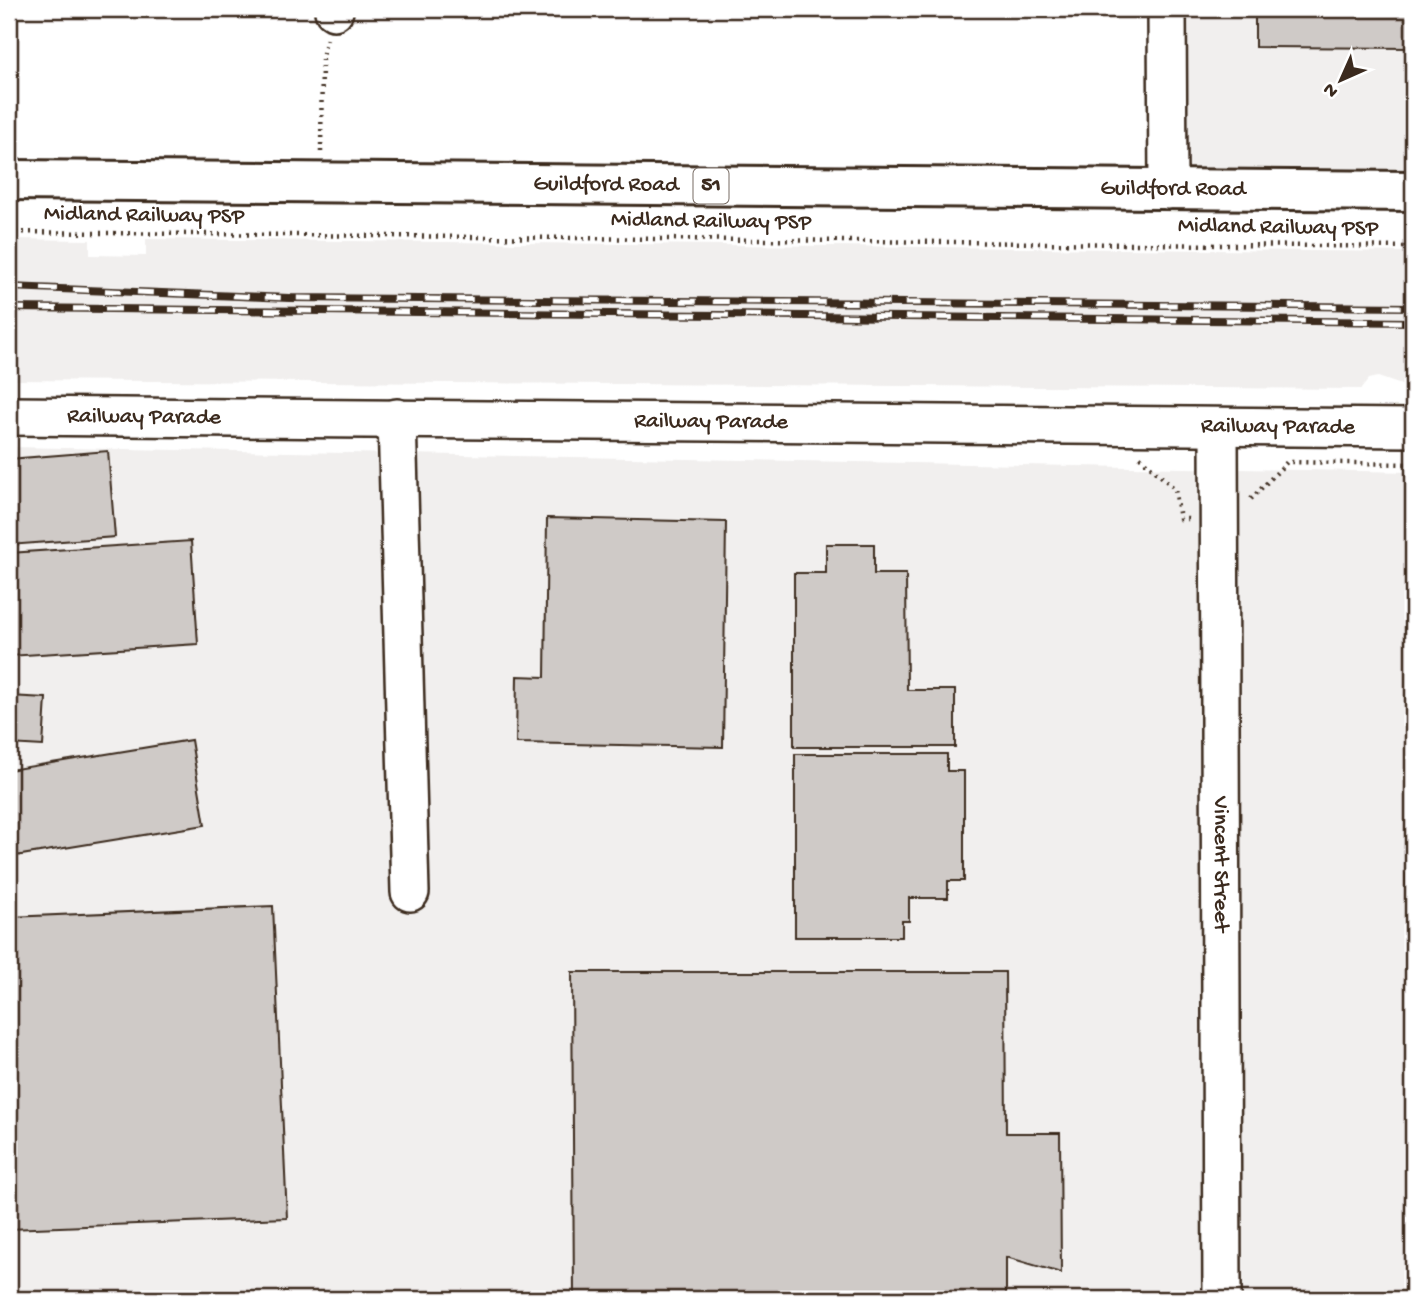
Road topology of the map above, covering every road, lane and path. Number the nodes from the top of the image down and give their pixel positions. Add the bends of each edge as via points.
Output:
1 (1167, 9) edge
2 (334, 10) edge
3 (9, 180) edge
4 (323, 184) junction
5 (1168, 190) junction
6 (1413, 191) edge
7 (9, 232) edge
8 (1413, 247) edge
9 (9, 416) edge
10 (397, 418) junction
11 (1219, 428) junction
12 (1413, 428) edge
13 (1413, 464) edge
14 (1244, 505) dead end
15 (410, 892) dead end
16 (1222, 1299) edge

1 - 5 street
2 - 4 path via 322,57
3 - 4 highway, Guildford Road / 51
4 - 5 highway, Guildford Road / 51
5 - 6 highway, Guildford Road / 51
7 - 8 path, Midland Railway PSP
9 - 10 street, Railway Parade
10 - 11 street, Railway Parade
10 - 15 street
11 - 12 street, Railway Parade
11 - 16 street, Vincent Street
13 - 14 path via 1287,462

